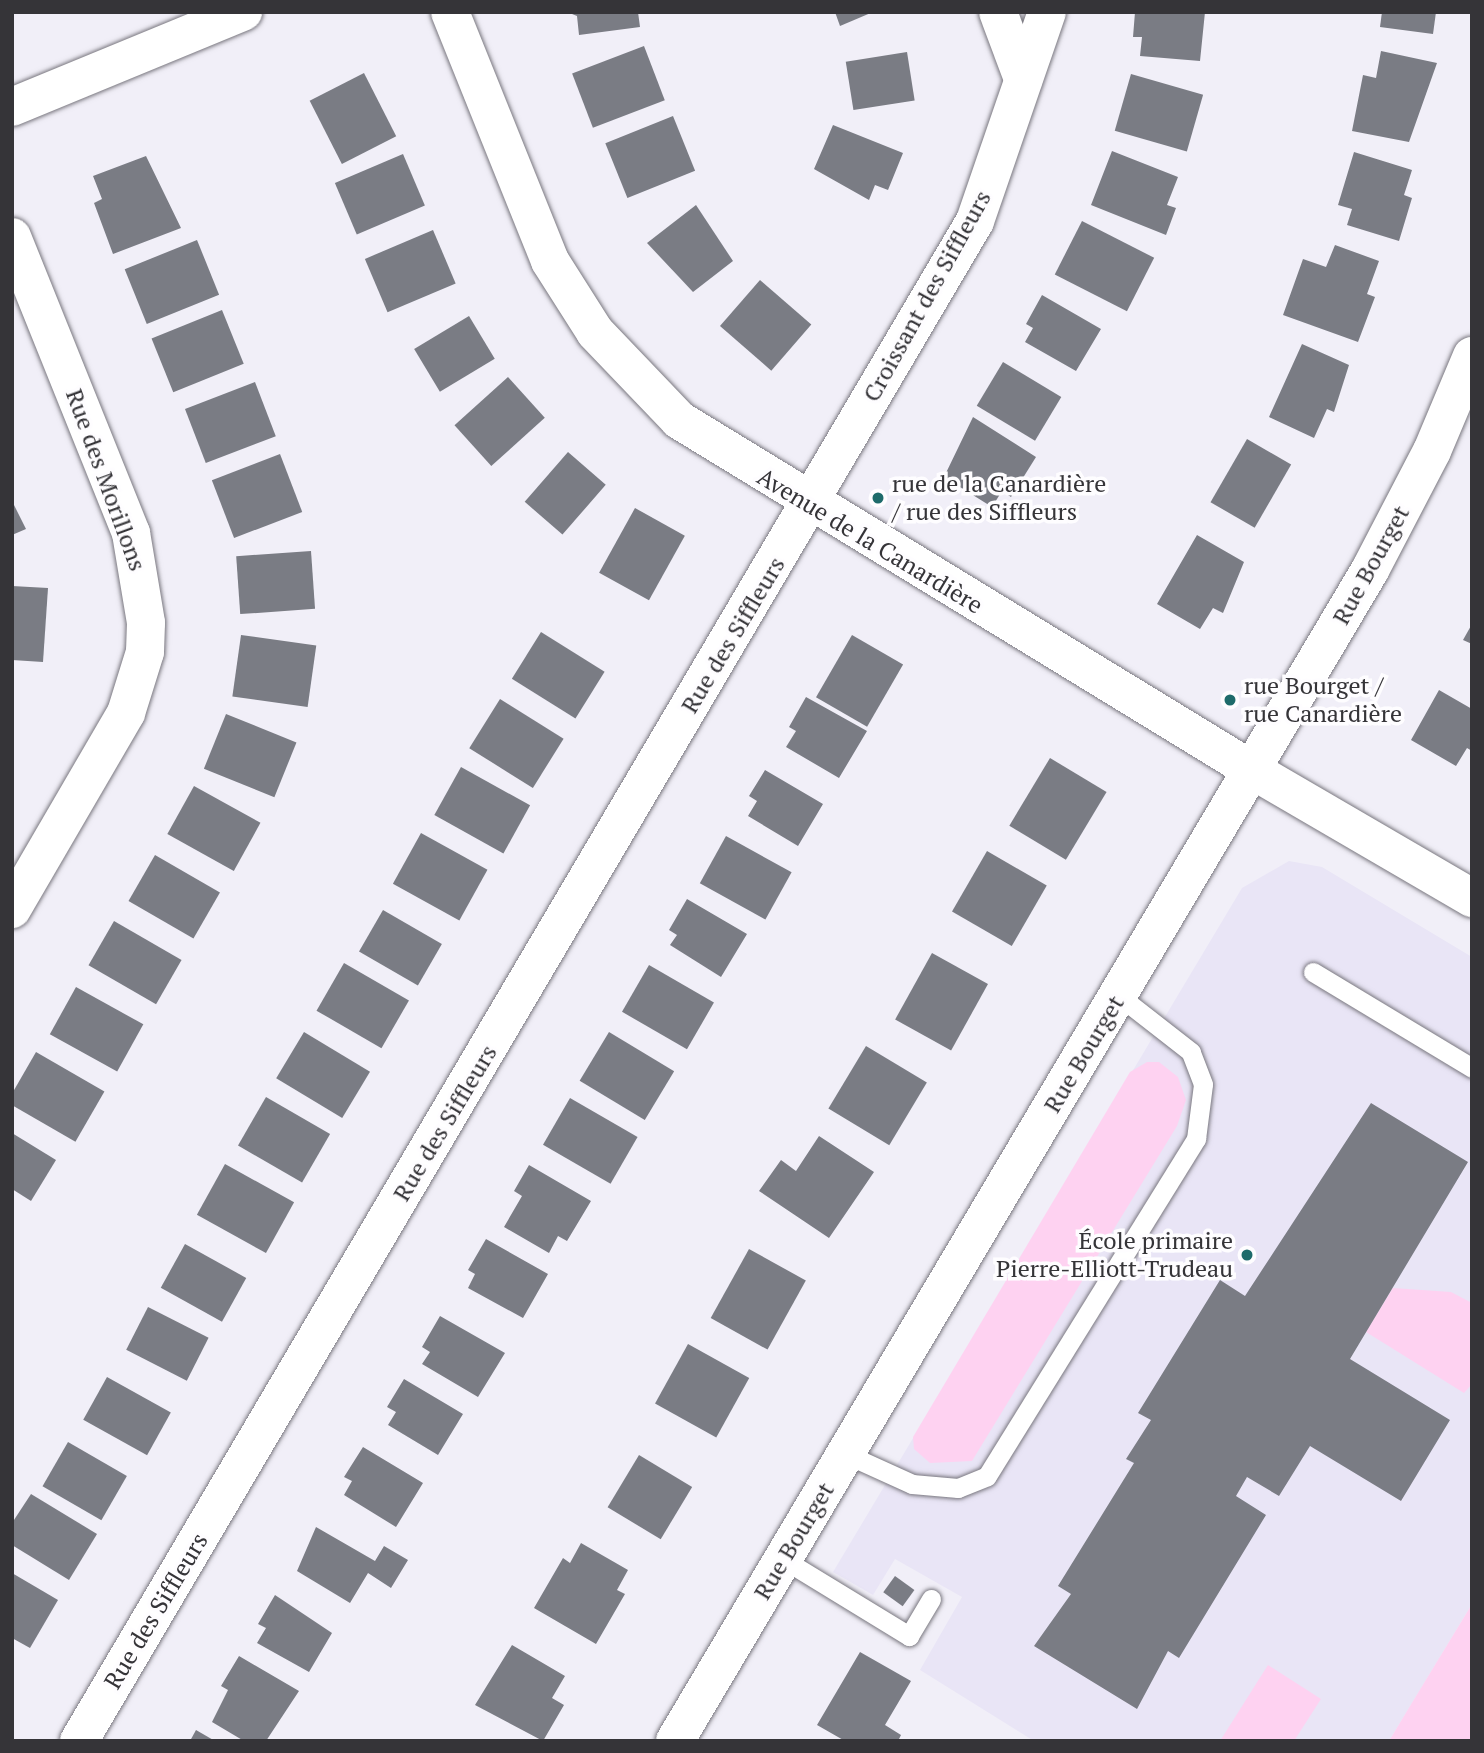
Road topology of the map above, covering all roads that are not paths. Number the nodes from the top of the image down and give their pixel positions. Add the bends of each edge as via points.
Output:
1 (243, 12) edge
2 (450, 12) edge
3 (998, 12) edge
4 (1047, 12) edge
5 (1023, 79) junction
6 (12, 107) edge
7 (12, 237) edge
8 (1472, 356) edge
9 (810, 505) junction
10 (1252, 770) junction
11 (1472, 898) edge
12 (12, 909) edge
13 (1313, 972) dead end
14 (1119, 996) junction
15 (1472, 1068) edge
16 (846, 1454) junction
17 (783, 1559) junction
18 (931, 1599) dead end
19 (79, 1741) edge
20 (675, 1741) edge

1 - 6 street
2 - 9 street, Avenue de la Canardière via 527,213 589,323 679,420
3 - 5 street
4 - 5 street, Croissant des Siffleurs
5 - 9 street, Croissant des Siffleurs via 975,221
7 - 12 street, Rue des Morillons via 131,533 146,623 145,652 125,713
8 - 10 street, Rue Bourget via 1395,526
9 - 10 street, Avenue de la Canardière
9 - 19 street, Rue des Siffleurs
10 - 11 street, Avenue de la Canardière
10 - 14 street, Rue Bourget
13 - 15 lane
14 - 16 street, Rue Bourget
14 - 16 lane via 1191,1052 1203,1084 1196,1139 987,1476 958,1488 912,1484
16 - 17 street, Rue Bourget
17 - 18 lane via 909,1636
17 - 20 street, Rue Bourget

